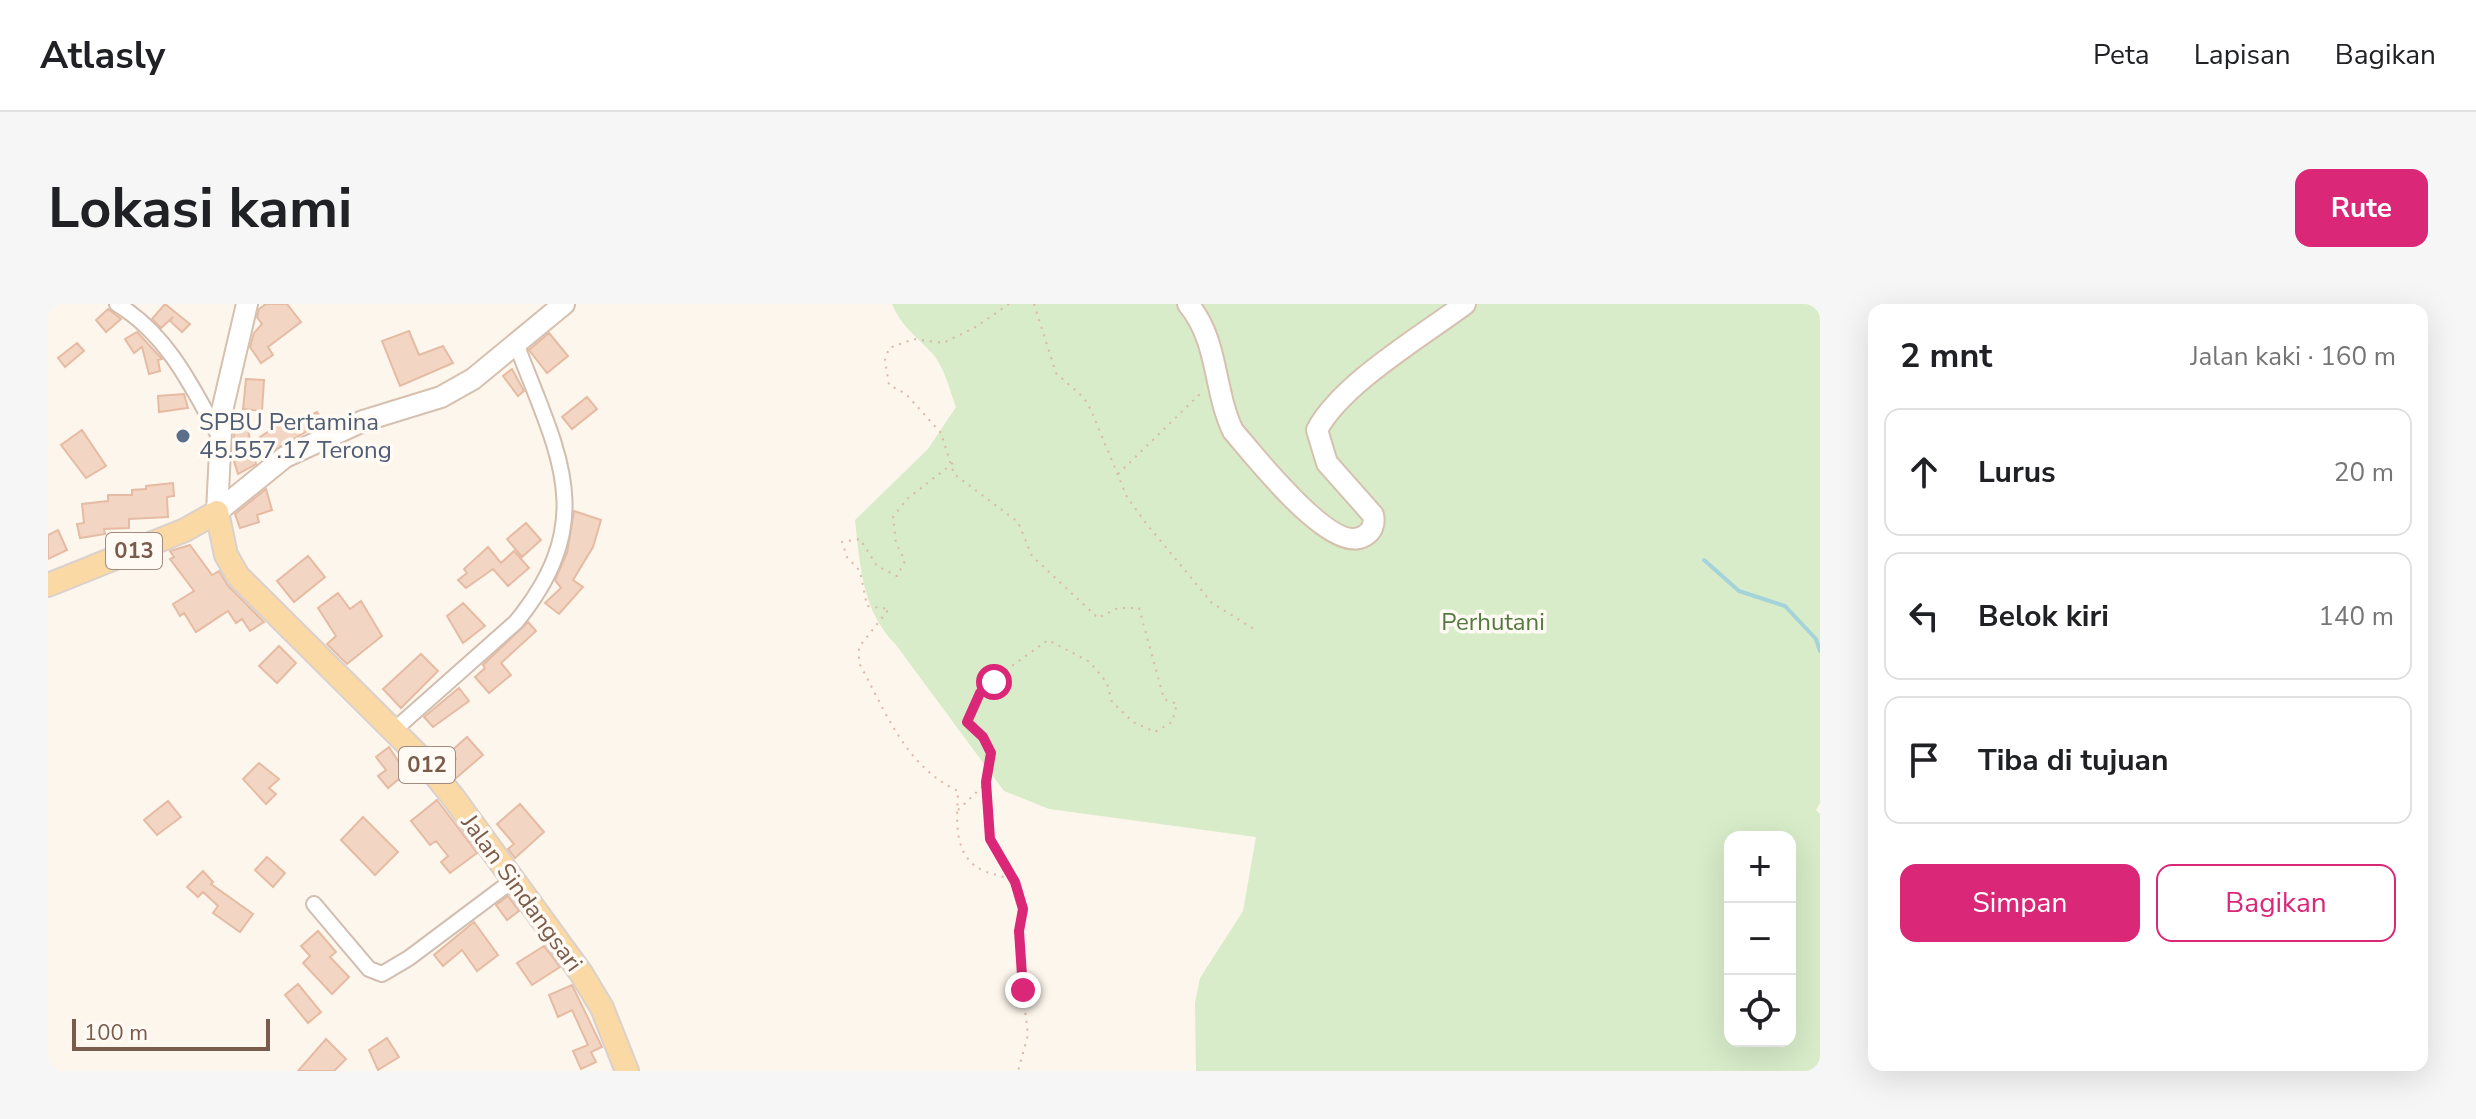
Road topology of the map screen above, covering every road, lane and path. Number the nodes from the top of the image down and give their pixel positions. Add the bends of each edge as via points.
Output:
1 (117, 304) edge
2 (247, 304) edge
3 (564, 304) edge
4 (1009, 304) edge
5 (1034, 304) edge
6 (1188, 304) edge
7 (1465, 304) edge
8 (517, 346) junction
9 (1217, 377) junction
10 (219, 436) junction
11 (953, 463) junction
12 (1118, 474) junction
13 (217, 512) junction
14 (185, 530) junction
15 (238, 576) junction
16 (48, 585) edge
17 (1254, 629) dead end
18 (393, 731) junction
19 (986, 783) junction
20 (957, 811) junction
21 (513, 880) junction
22 (1015, 882) junction
23 (314, 904) dead end
24 (627, 1071) edge
25 (1018, 1071) edge

1 - 10 street via 168,349
2 - 10 main road
3 - 8 main road
4 - 11 path via 943,343 914,339 889,348 889,385 906,394 941,433
5 - 12 path via 1056,373 1084,398
6 - 9 main road via 1210,340
7 - 9 main road via 1344,395 1317,430 1327,463 1373,515 1372,529 1357,539 1335,536 1311,516 1233,431
8 - 13 main road via 441,397 363,421 285,457
8 - 18 street via 560,457 565,520 559,547 516,622
9 - 12 path
10 - 13 main road
11 - 19 path via 954,474 1018,522 1032,556 1098,618 1118,608 1139,608 1164,699 1177,704 1172,722 1155,732 1133,722 1112,702 1107,683 1090,662 1048,640 980,693 972,708 967,722 991,753
11 - 20 path via 907,499 893,517 905,561 897,576 877,566 860,539 842,542 860,571 867,606 889,609 859,647 859,663 912,758 933,780 958,791
12 - 17 path via 1145,522 1212,603
13 - 14 main road, 013
13 - 15 main road, Jalan Sindangsari / 012 via 226,555
14 - 15 main road via 208,543
14 - 16 main road, 013
15 - 18 main road, Jalan Sindangsari / 012
18 - 21 main road, Jalan Sindangsari / 012 via 453,797
19 - 20 path
19 - 22 path via 990,839
20 - 22 path via 960,847 981,870
21 - 23 street via 382,974 369,969
21 - 24 main road, Jalan Sindangsari / 012 via 602,1008
22 - 25 path via 1023,909 1019,959 1028,1035

